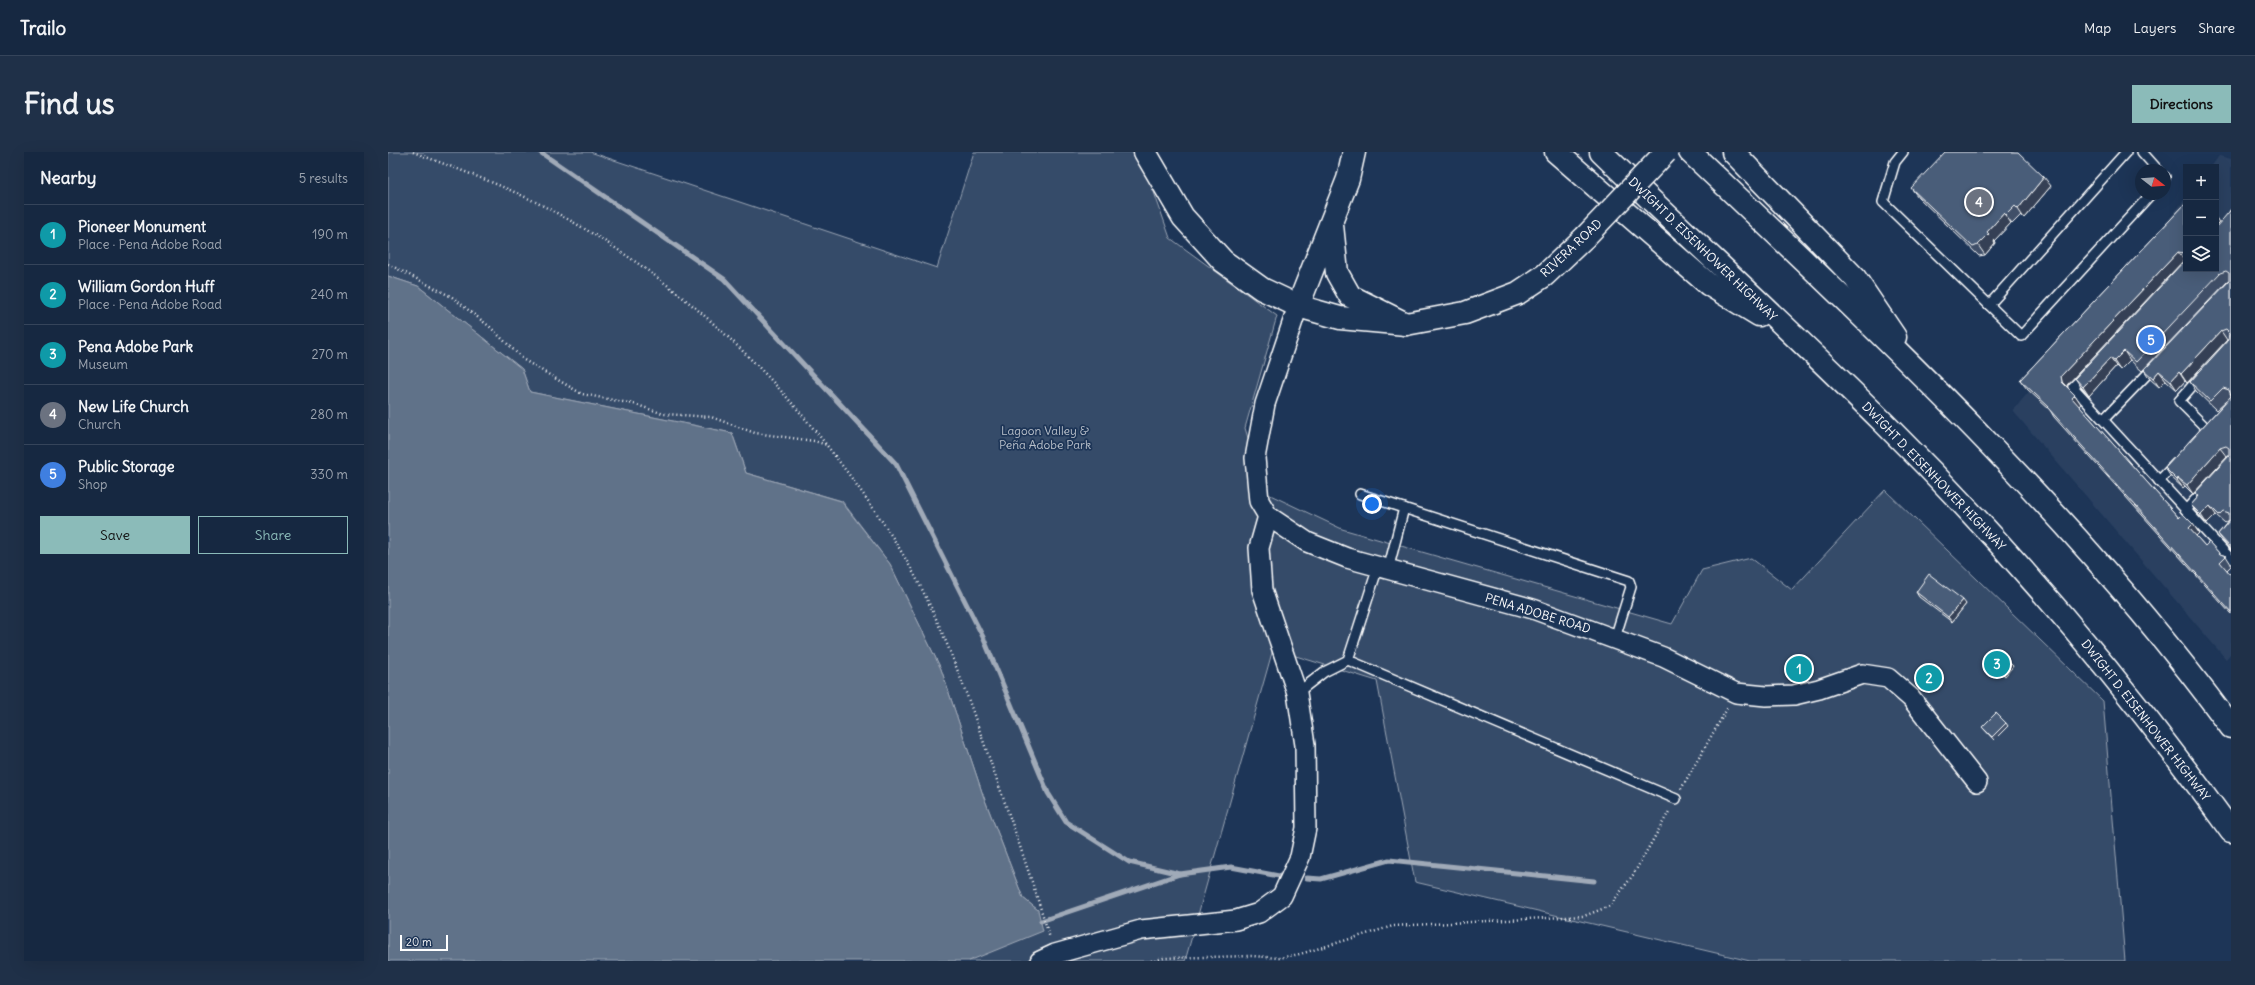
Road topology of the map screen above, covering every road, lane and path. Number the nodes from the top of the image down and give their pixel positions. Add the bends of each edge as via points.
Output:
1 (413, 152) edge
2 (1145, 152) edge
3 (1354, 152) edge
4 (1365, 152) edge
5 (1556, 152) edge
6 (1601, 152) edge
7 (1666, 152) edge
8 (1690, 152) edge
9 (1734, 152) edge
10 (1903, 152) edge
11 (2126, 152) edge
12 (2142, 152) edge
13 (2153, 164) edge
14 (1348, 179) junction
15 (2146, 200) edge
16 (1332, 222) junction
17 (388, 264) edge
18 (1989, 305) junction
19 (1298, 306) junction
20 (1406, 324) junction
21 (1796, 337) junction
22 (2162, 358) edge
23 (2095, 364) edge
24 (2205, 372) edge
25 (1921, 374) junction
26 (2104, 419) junction
27 (2206, 430) edge
28 (827, 445) junction
29 (2180, 458) edge
30 (2159, 481) junction
31 (2211, 482) edge
32 (1360, 494) dead end
33 (1404, 508) junction
34 (2186, 510) junction
35 (1268, 516) junction
36 (2231, 559) edge
37 (1383, 568) junction
38 (1616, 638) junction
39 (1348, 660) junction
40 (1297, 693) junction
41 (1736, 693) junction
42 (2231, 727) edge
43 (1977, 782) dead end
44 (1676, 799) junction
45 (2231, 831) edge
46 (1048, 930) dead end
47 (1040, 961) edge
48 (1151, 961) edge

1 - 28 path via 549,209 627,254 702,312 755,362
2 - 19 main road, RIVERA ROAD via 1184,217 1222,261 1262,289
3 - 14 main road
4 - 14 main road
5 - 21 main road via 1708,284
6 - 21 main road, DWIGHT D. EISENHOWER HIGHWAY
7 - 20 main road, RIVERA ROAD, bridge via 1585,237 1545,275 1518,293 1465,313
8 - 25 main road
9 - 25 main road via 1855,278
10 - 18 lane via 1895,162 1883,202
11 - 18 lane
12 - 13 lane
14 - 16 main road
15 - 18 lane via 2021,336
16 - 19 main road
16 - 20 main road via 1337,273 1350,296
17 - 28 path via 452,297 490,327 524,360 582,394 634,404 664,414 712,417 755,433
19 - 20 main road, RIVERA ROAD via 1340,318
19 - 35 street, PENA ADOBE ROAD via 1265,404 1256,458 1259,501
21 - 45 main road, DWIGHT D. EISENHOWER HIGHWAY via 1885,423 2022,569 2126,691 2185,766
22 - 26 lane
23 - 26 lane via 2073,387
24 - 27 lane via 2178,401
25 - 42 main road via 2091,553
26 - 30 lane
28 - 46 path via 870,502 914,573 947,642
29 - 30 lane
30 - 34 lane
31 - 34 lane
32 - 33 lane
33 - 37 lane
33 - 38 lane via 1629,581 1631,587
34 - 36 lane via 2218,540
35 - 37 street, PENA ADOBE ROAD via 1307,542 1347,558
35 - 40 street via 1259,548 1262,590
37 - 38 street, PENA ADOBE ROAD via 1533,609
37 - 39 lane
38 - 41 street, PENA ADOBE ROAD via 1663,657
39 - 40 lane via 1324,672
39 - 44 lane
40 - 47 street via 1305,745 1306,828 1300,857 1282,896 1259,913 1236,920 1141,930 1055,954
41 - 43 street, PENA ADOBE ROAD via 1766,696 1794,694 1819,689 1862,674 1888,678 1911,698
41 - 44 path via 1696,759
44 - 48 path via 1633,875 1610,906 1584,916 1393,926 1279,958 1164,958

